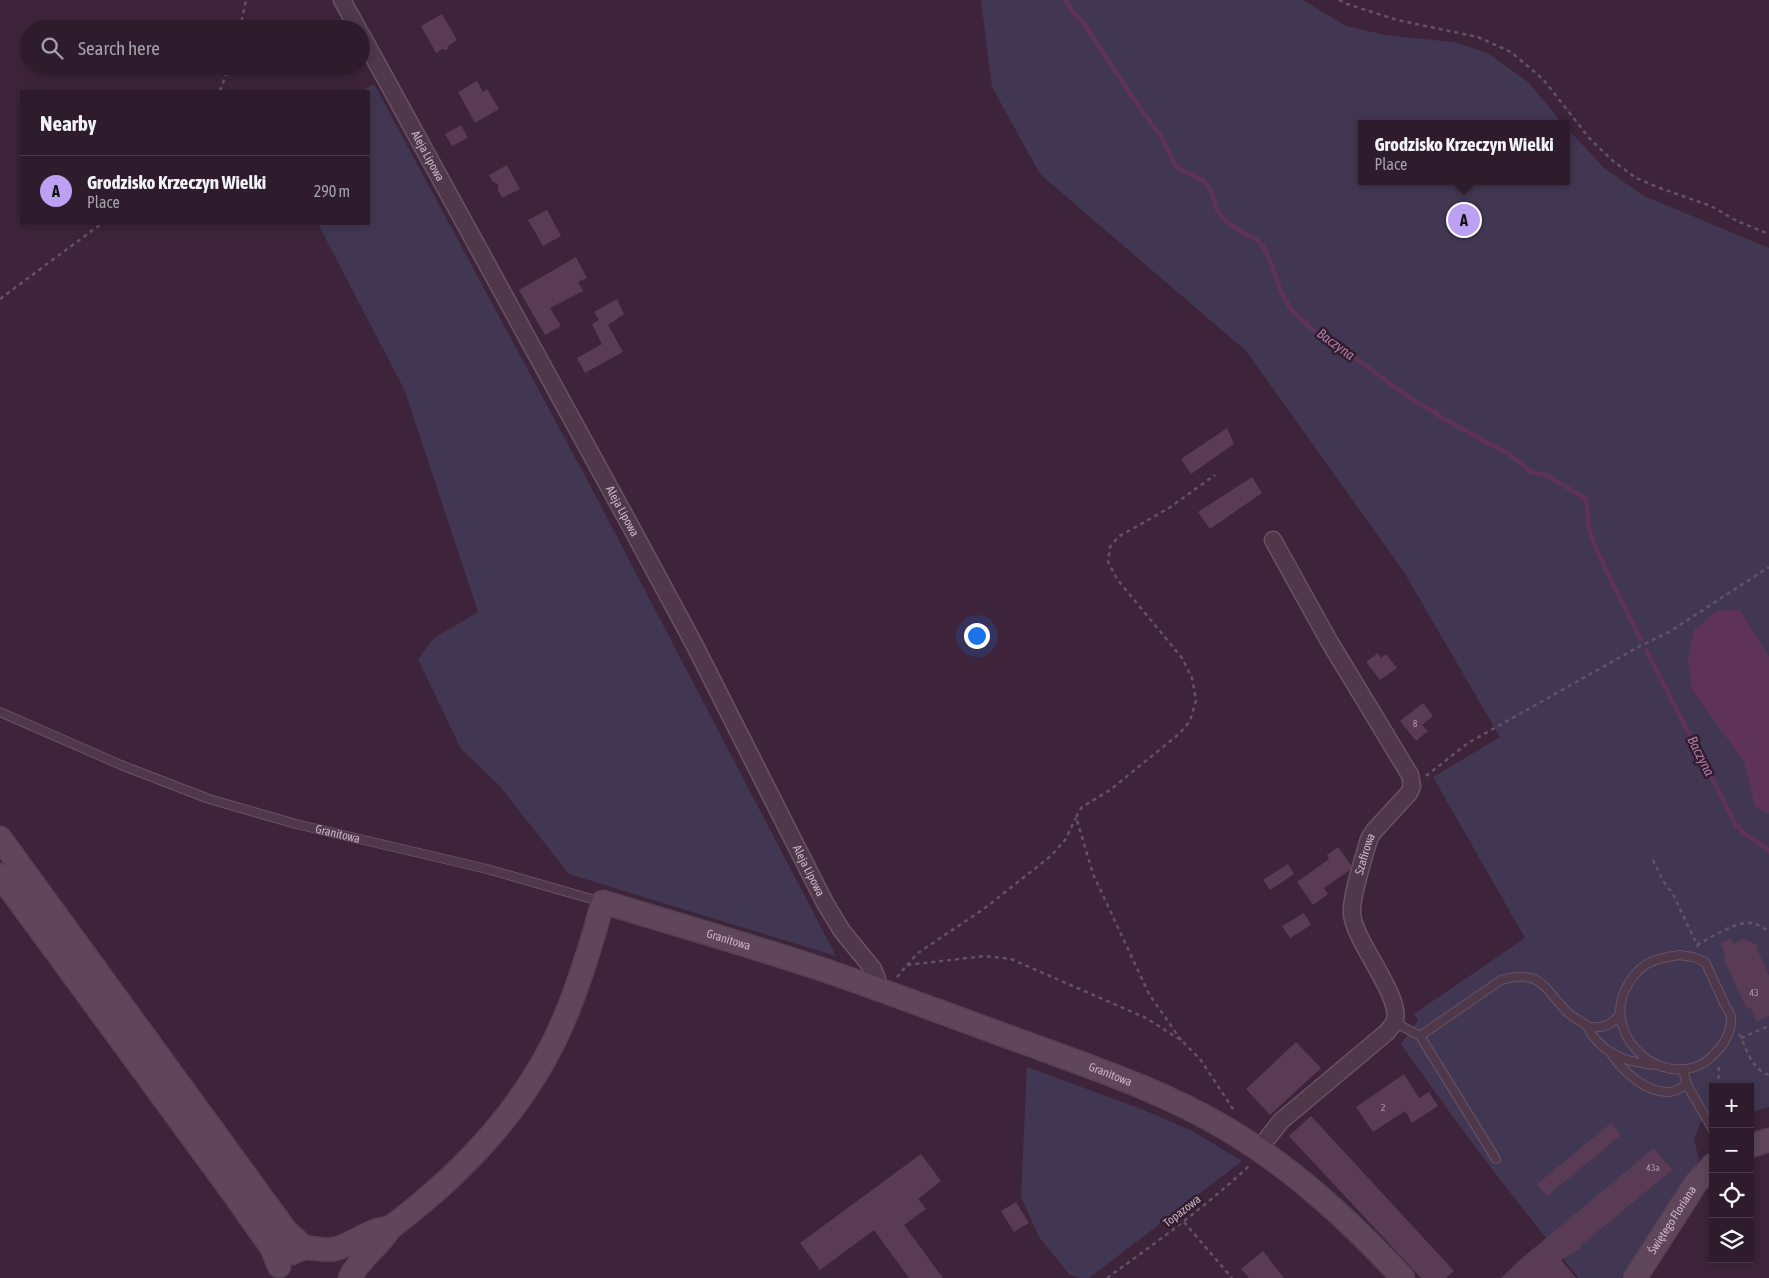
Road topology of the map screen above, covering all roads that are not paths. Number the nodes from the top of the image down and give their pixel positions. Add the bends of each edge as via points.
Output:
1 (342, 0) edge
2 (353, 20) edge
3 (370, 50) edge
4 (1273, 540) dead end
5 (0, 712) edge
6 (0, 838) edge
7 (0, 875) edge
8 (603, 902) junction
9 (880, 990) junction
10 (1621, 1012) junction
11 (1394, 1022) junction
12 (1587, 1026) junction
13 (1420, 1036) junction
14 (1610, 1052) junction
15 (1657, 1065) junction
16 (1683, 1069) junction
17 (1687, 1085) junction
18 (1712, 1128) edge
19 (1769, 1140) edge
20 (1754, 1145) edge
21 (1259, 1149) junction
22 (1496, 1159) dead end
23 (1709, 1169) edge
24 (390, 1228) junction
25 (316, 1249) junction
26 (277, 1272) edge
27 (349, 1278) edge
28 (1402, 1278) edge
29 (1636, 1278) edge

1 - 2 street
3 - 9 street, Aleja Lipowa via 645,552 825,903 842,931 873,969
4 - 11 street, Szafirowa via 1328,641 1410,775 1412,786 1409,793 1369,839 1352,914 1390,994 1395,1010
5 - 8 lane, Granitowa via 152,778 214,801 287,822 487,869
6 - 25 street via 286,1232
7 - 26 street via 272,1248
8 - 9 street, Granitowa
8 - 24 street via 568,1011 534,1077 477,1152 441,1188
9 - 21 street, Granitowa via 1157,1093 1210,1119
10 - 12 lane via 1606,1026
10 - 15 lane via 1624,1030 1631,1044 1643,1057
10 - 16 lane via 1623,994 1641,966 1652,960 1679,955 1705,962 1731,1017 1721,1047 1696,1067
11 - 13 lane
11 - 21 street via 1387,1032 1281,1121
12 - 13 lane via 1571,1016 1538,980 1516,976 1501,980
12 - 14 lane
13 - 22 lane
14 - 15 lane via 1622,1059
14 - 17 lane via 1621,1068 1659,1091 1671,1092
15 - 16 lane
16 - 17 lane
17 - 18 lane
19 - 20 street
21 - 28 street, Granitowa via 1332,1206
23 - 29 street, Świętego Floriana via 1696,1183
24 - 25 street via 376,1230 341,1247
24 - 27 street
25 - 26 street via 295,1251 286,1257
25 - 27 street via 337,1257

